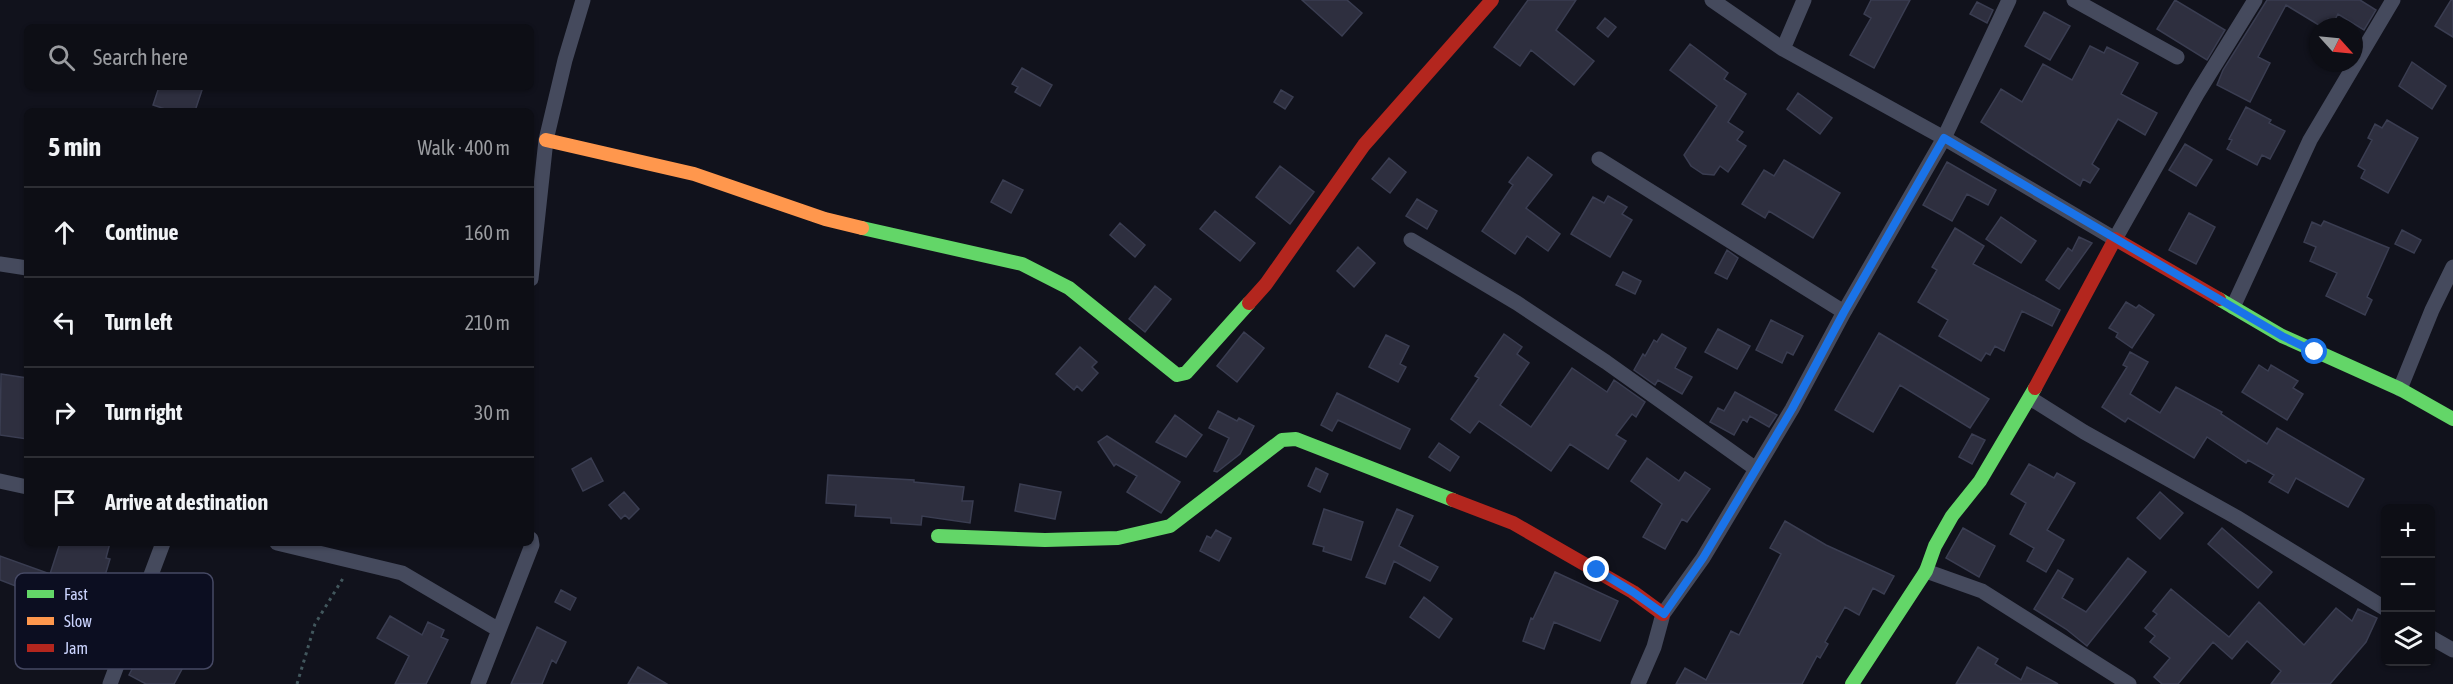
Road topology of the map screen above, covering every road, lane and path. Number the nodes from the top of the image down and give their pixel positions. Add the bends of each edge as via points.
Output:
1 (583, 0) edge
2 (1492, 0) edge
3 (1712, 0) edge
4 (1804, 0) edge
5 (2009, 0) edge
6 (2074, 0) edge
7 (2255, 0) edge
8 (2393, 0) edge
9 (1783, 49) junction
10 (2177, 57) dead end
11 (1944, 138) junction
12 (546, 140) junction
13 (1599, 159) dead end
14 (2115, 239) junction
15 (1411, 240) dead end
16 (534, 251) edge
17 (0, 264) edge
18 (2453, 267) edge
19 (24, 268) edge
20 (2232, 308) junction
21 (1844, 312) junction
22 (2400, 389) junction
23 (2030, 398) junction
24 (2453, 419) edge
25 (1756, 469) junction
26 (1, 484) edge
27 (24, 487) edge
28 (938, 536) dead end
29 (162, 546) edge
30 (289, 546) edge
31 (532, 546) edge
32 (353, 562) junction
33 (1926, 571) junction
34 (152, 573) edge
35 (2381, 607) edge
36 (1664, 614) junction
37 (499, 630) junction
38 (2435, 640) edge
39 (2453, 650) edge
40 (116, 669) edge
41 (110, 684) edge
42 (297, 684) edge
43 (478, 684) edge
44 (1638, 684) edge
45 (1852, 684) edge
46 (2129, 684) edge

1 - 12 street via 564,60
2 - 12 street via 1364,145 1266,284 1186,373 1177,375 1069,288 1022,264 825,219 694,174
3 - 9 street
4 - 9 street
5 - 11 street
6 - 10 street
7 - 14 street via 2196,94
8 - 20 street via 2310,140
9 - 11 street
11 - 14 street
11 - 21 street
12 - 16 street
13 - 21 street
14 - 20 street
14 - 23 street
15 - 25 street via 1606,362
17 - 19 street
18 - 22 street
20 - 22 street via 2282,336
21 - 25 street
22 - 24 street
23 - 33 street via 1980,481 1952,516
23 - 35 street
25 - 36 street
26 - 27 street
28 - 36 street via 1118,538 1170,526 1282,440 1296,439 1513,523
29 - 34 street
30 - 32 street
31 - 37 street
32 - 37 street via 402,573
32 - 42 path via 315,624
33 - 45 street
33 - 46 street via 1982,591
36 - 44 street
37 - 43 street
38 - 39 street
40 - 41 street

